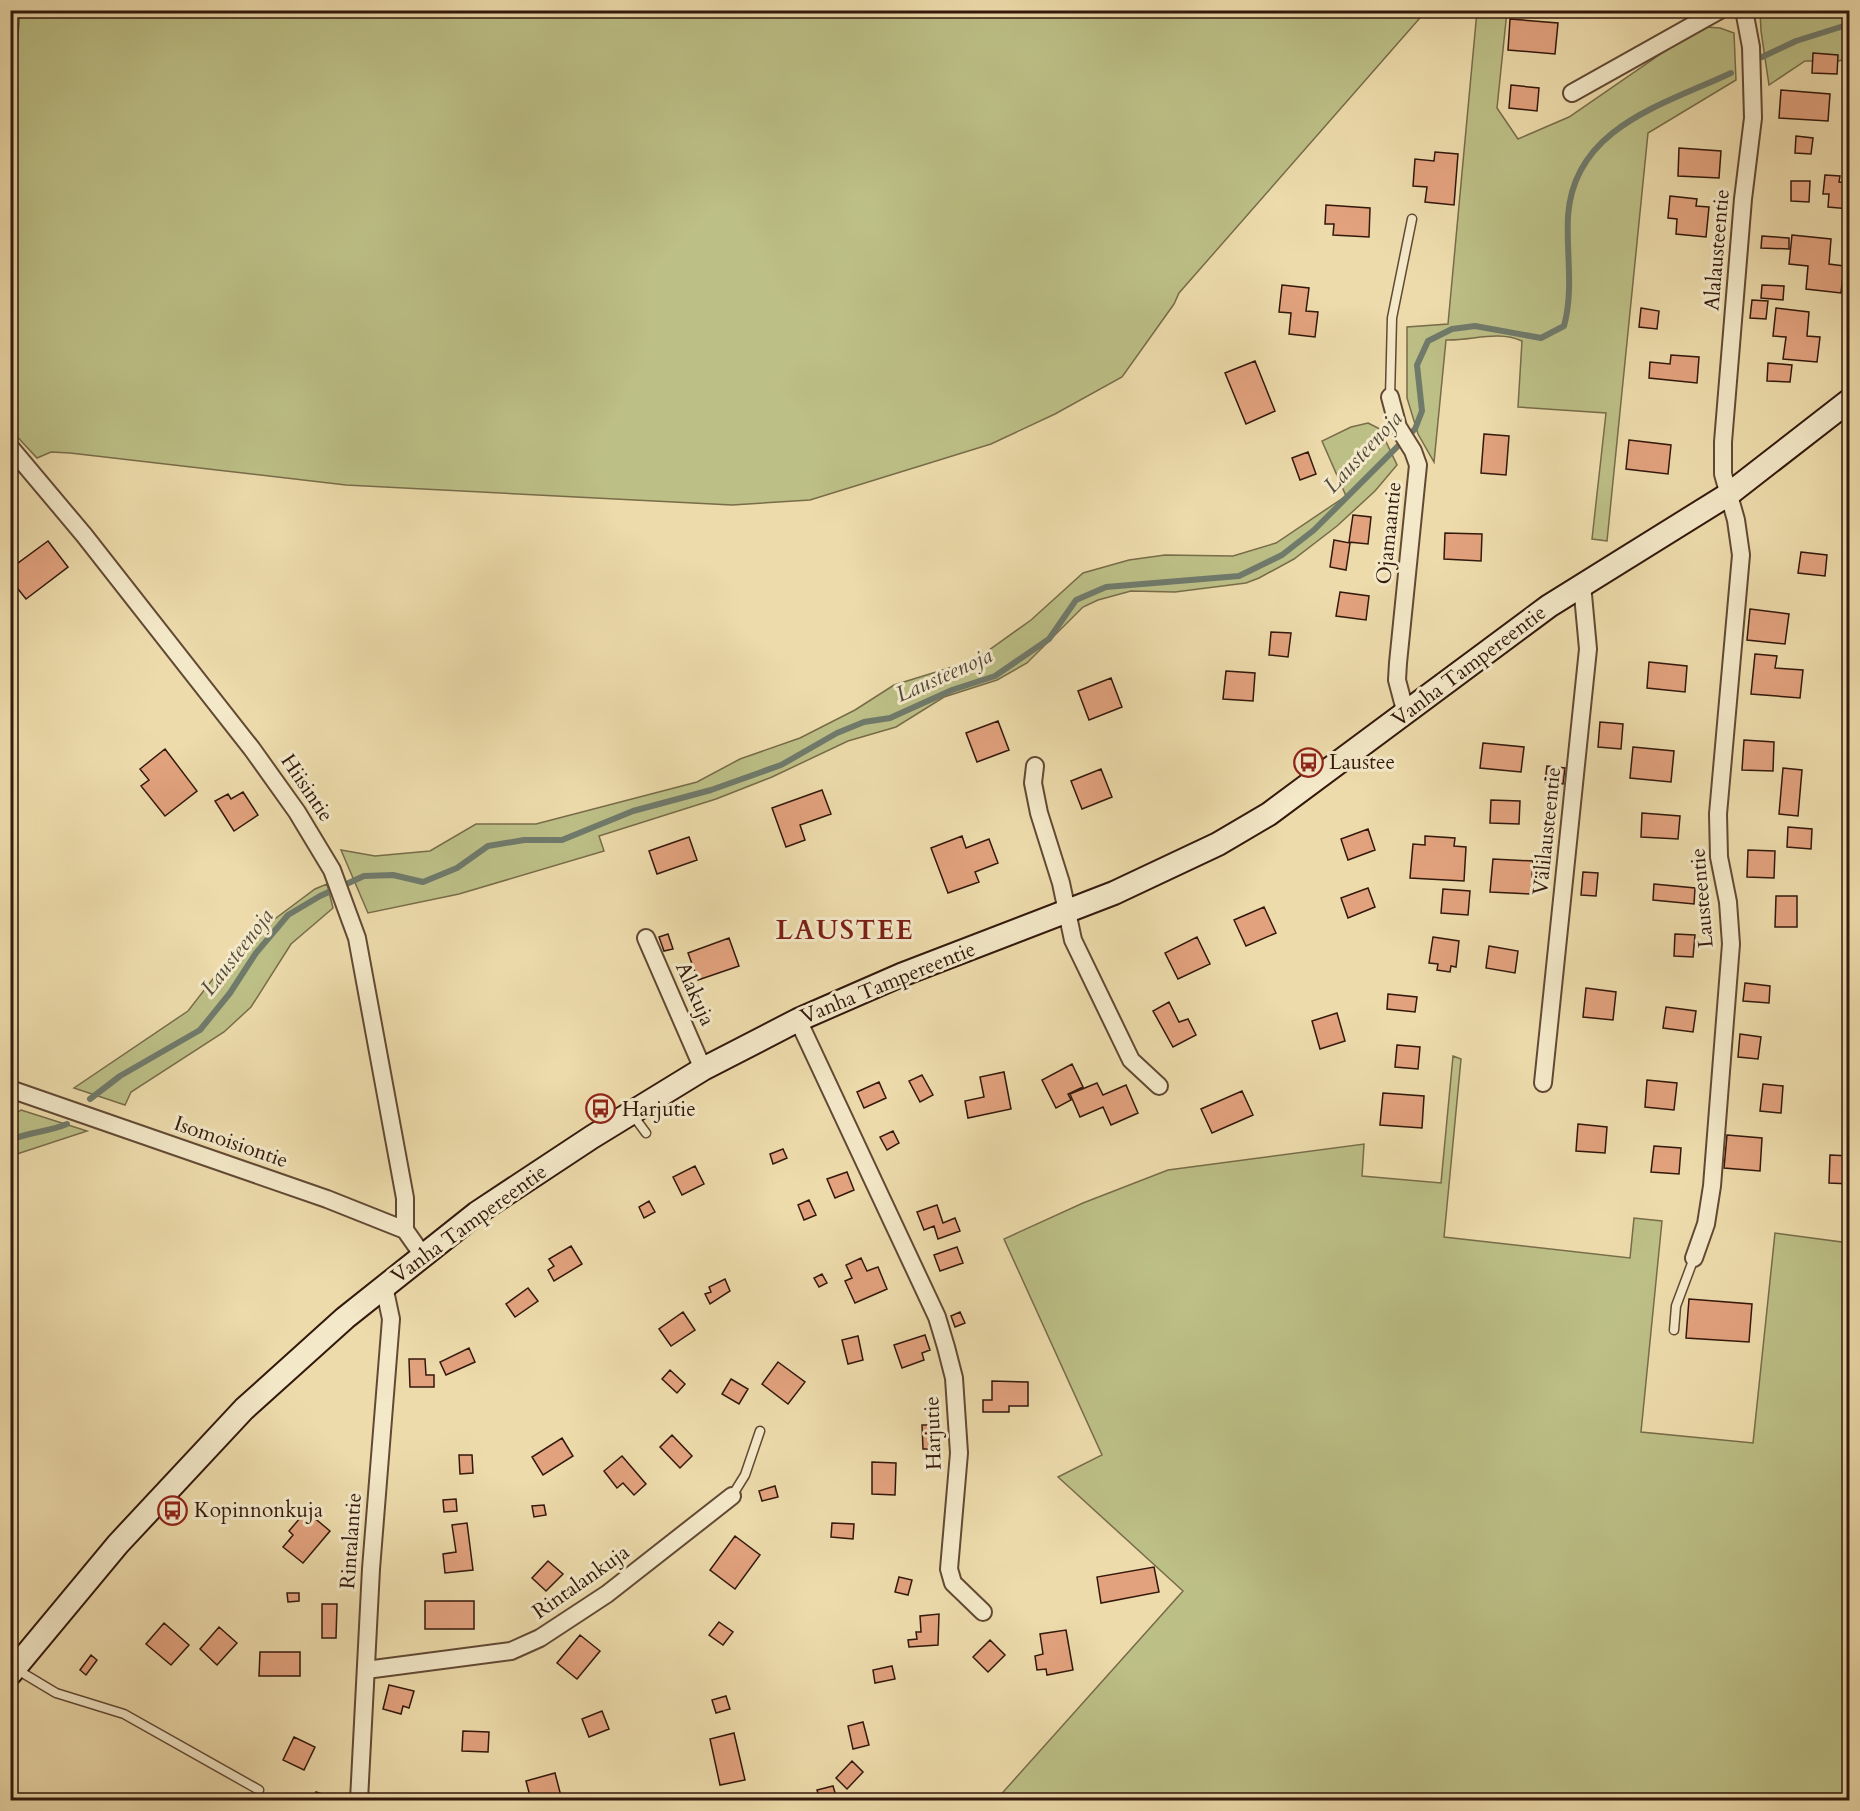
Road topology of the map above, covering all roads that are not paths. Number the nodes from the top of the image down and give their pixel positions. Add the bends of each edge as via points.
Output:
1 (1720, 10) edge
2 (1744, 10) edge
3 (1572, 93) dead end
4 (1412, 219) dead end
5 (1390, 397) joint
6 (1850, 400) edge
7 (10, 447) edge
8 (1729, 494) junction
9 (1582, 584) junction
10 (1406, 714) junction
11 (1035, 766) dead end
12 (1065, 913) junction
13 (646, 938) dead end
14 (798, 1020) junction
15 (703, 1069) junction
16 (1543, 1083) dead end
17 (1159, 1086) dead end
18 (10, 1089) edge
19 (632, 1113) junction
20 (646, 1133) dead end
21 (405, 1230) junction
22 (424, 1257) junction
23 (1694, 1258) joint
24 (384, 1286) junction
25 (1674, 1330) dead end
26 (760, 1431) dead end
27 (732, 1496) joint
28 (983, 1612) dead end
29 (366, 1670) junction
30 (13, 1671) edge
31 (259, 1790) dead end
32 (359, 1800) edge

1 - 3 street
2 - 8 street, Alalausteentie via 1751,47 1753,118 1723,442 1723,474
4 - 5 lane, Ojamaantie via 1392,318
5 - 10 street, Ojamaantie via 1398,427 1418,465 1419,480 1397,680
6 - 8 main road, Vanha Tampereentie
7 - 21 street, Hiisintie via 252,748 297,812 334,876 357,938 405,1198
8 - 9 main road, Vanha Tampereentie
8 - 23 street, Lausteentie via 1741,555 1718,814 1719,857 1731,944 1712,1186 1706,1224
9 - 10 main road, Vanha Tampereentie
9 - 16 street, Välilausteentie via 1588,649
10 - 12 main road, Vanha Tampereentie via 1269,814 1218,844
11 - 12 street via 1033,783 1039,813 1061,883
12 - 14 main road, Vanha Tampereentie via 901,975
12 - 17 street via 1073,940 1131,1060
13 - 15 street, Alakuja
14 - 15 main road, Vanha Tampereentie
14 - 28 street, Harjutie via 937,1317 954,1378 960,1453 949,1569 953,1583
15 - 19 main road, Vanha Tampereentie
18 - 21 street, Isomoisiontie
19 - 20 lane
19 - 22 main road, Vanha Tampereentie via 477,1213
21 - 22 street
22 - 24 main road, Vanha Tampereentie
23 - 25 lane, Lausteentie via 1676,1306
24 - 29 street, Rintalantie via 391,1319
24 - 30 main road, Vanha Tampereentie via 244,1409 118,1544
26 - 27 lane, Rintalankuja via 745,1475
27 - 29 street, Rintalankuja via 607,1594 540,1638 511,1651
29 - 32 street, Rintalantie
30 - 31 lane via 56,1693 124,1714

